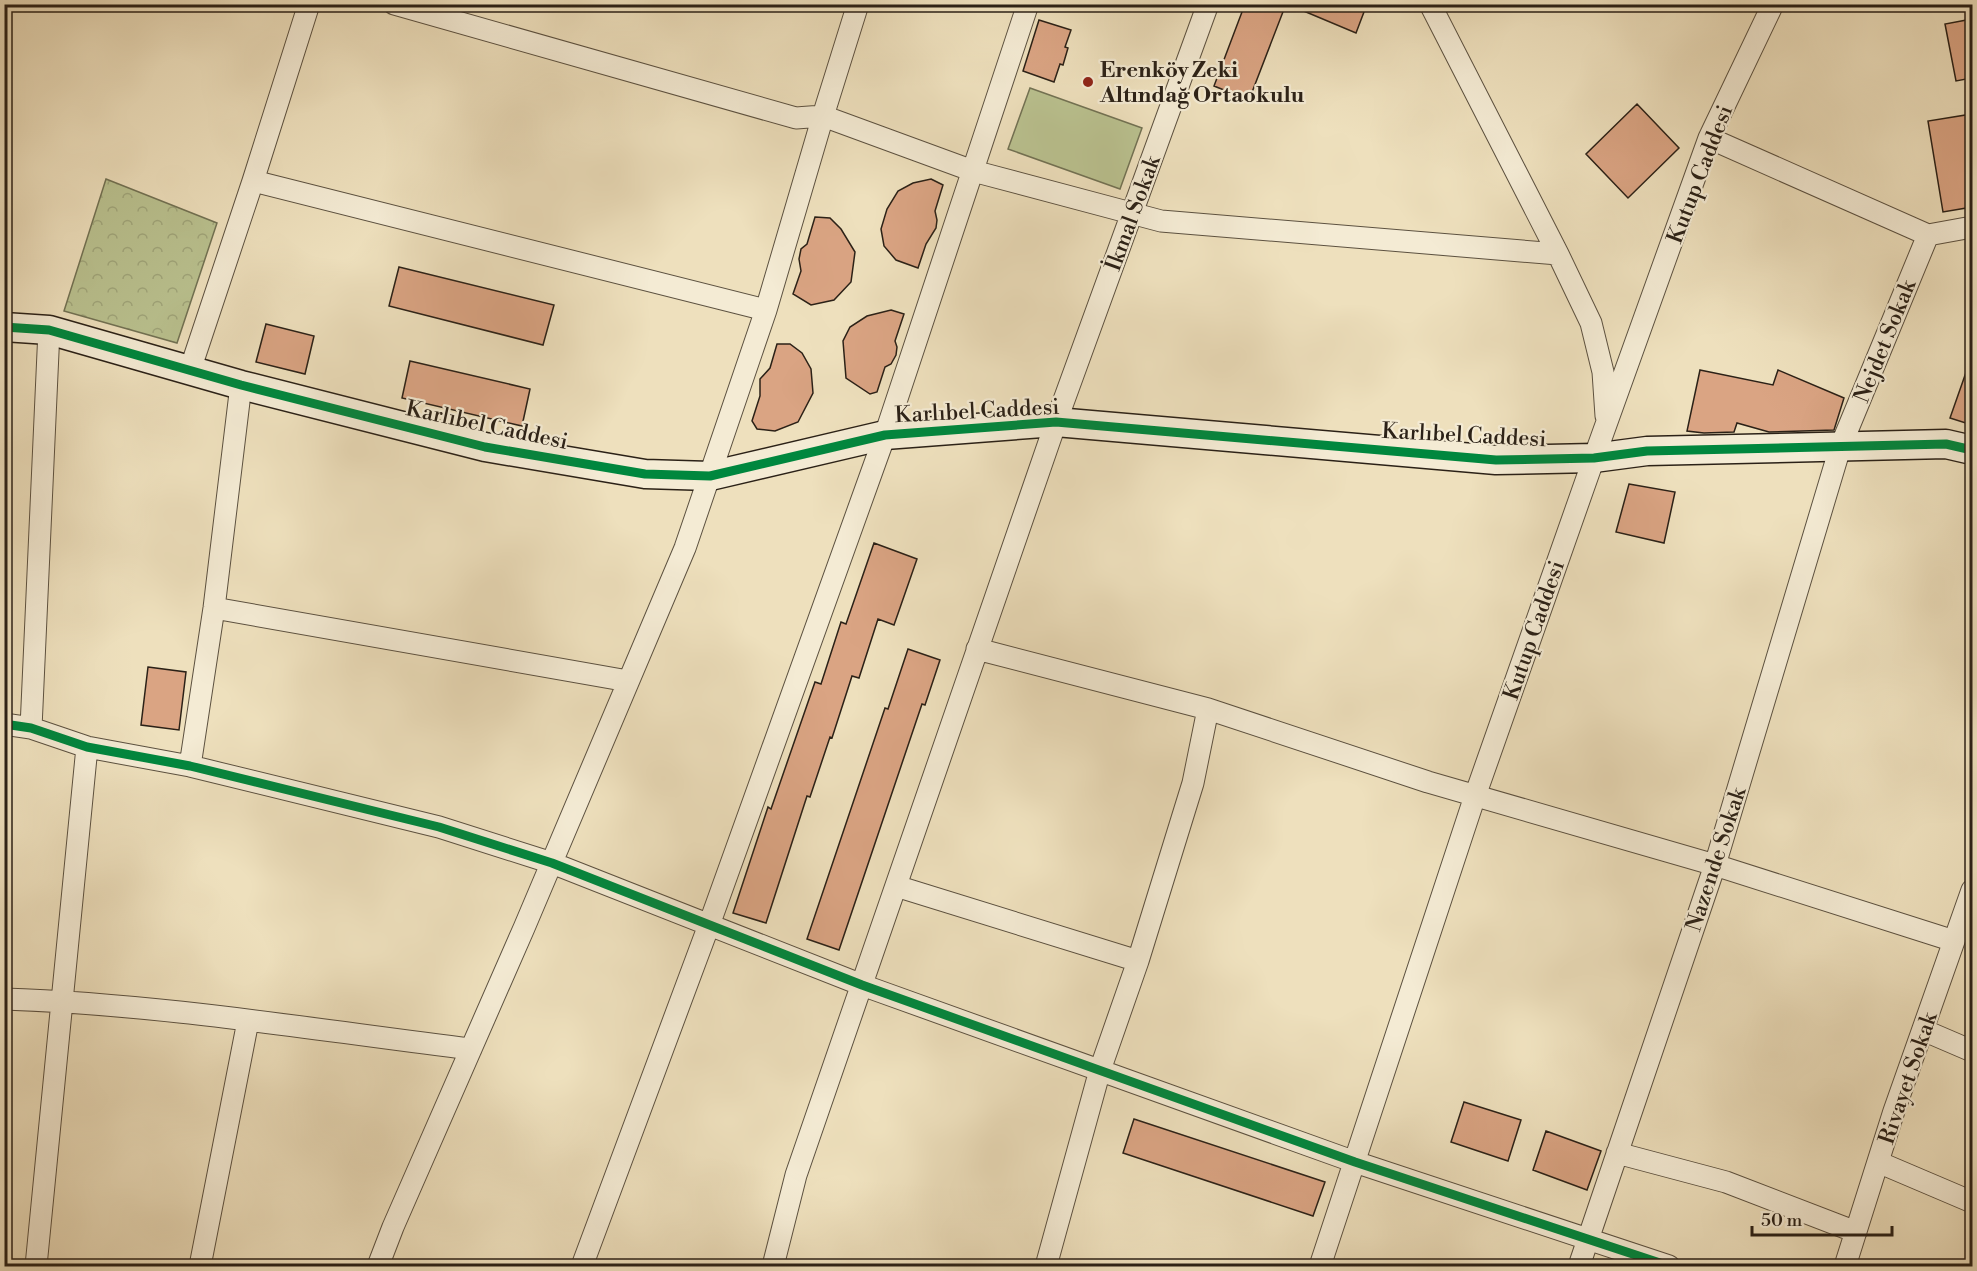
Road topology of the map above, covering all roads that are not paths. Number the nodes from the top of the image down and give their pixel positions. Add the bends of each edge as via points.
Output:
1 (309, 4) edge
2 (394, 4) edge
3 (858, 4) edge
4 (1029, 4) edge
5 (1208, 4) edge
6 (1430, 4) edge
7 (1773, 4) edge
8 (823, 116) junction
9 (1709, 138) junction
10 (973, 171) junction
11 (253, 181) junction
12 (1132, 212) junction
13 (1972, 227) edge
14 (1928, 235) junction
15 (1558, 254) junction
16 (766, 310) junction
17 (4, 327) edge
18 (49, 330) junction
19 (190, 370) junction
20 (241, 385) junction
21 (1056, 422) junction
22 (1606, 425) junction
23 (885, 435) junction
24 (1840, 448) junction
25 (1972, 450) edge
26 (1594, 458) junction
27 (710, 476) junction
28 (214, 608) junction
29 (977, 649) junction
30 (628, 681) junction
31 (1208, 709) junction
32 (4, 724) edge
33 (31, 728) junction
34 (87, 747) junction
35 (190, 766) junction
36 (1475, 796) junction
37 (552, 863) junction
38 (1715, 865) junction
39 (896, 886) junction
40 (1972, 890) edge
41 (709, 925) junction
42 (1954, 941) junction
43 (1138, 961) junction
44 (862, 985) junction
45 (4, 999) edge
46 (61, 1001) junction
47 (248, 1021) junction
48 (1923, 1030) junction
49 (471, 1049) junction
50 (1972, 1051) edge
51 (1100, 1070) junction
52 (1617, 1153) junction
53 (1355, 1162) junction
54 (1878, 1162) junction
55 (1972, 1202) edge
56 (1856, 1232) junction
57 (1589, 1239) junction
58 (36, 1266) edge
59 (200, 1266) edge
60 (378, 1266) edge
61 (582, 1266) edge
62 (773, 1266) edge
63 (1046, 1266) edge
64 (1320, 1266) edge
65 (1579, 1266) edge
66 (1669, 1266) edge
67 (1845, 1266) edge

1 - 11 street
2 - 8 street via 796,118
3 - 8 street
4 - 10 street
5 - 12 street, İkmal Sokak
6 - 15 street
7 - 9 street, Kutup Caddesi
8 - 10 street
8 - 16 street
9 - 14 street
9 - 22 street, Kutup Caddesi
10 - 12 street
10 - 23 street
11 - 16 street
11 - 19 street
12 - 15 street via 1161,221
12 - 21 street, İkmal Sokak
13 - 14 street
14 - 24 street, Nejdet Sokak
15 - 22 street via 1591,323 1603,372
16 - 27 street
17 - 18 street, Karlıbel Caddesi
18 - 19 street, Karlıbel Caddesi
18 - 33 street
19 - 20 street, Karlıbel Caddesi
20 - 27 street, Karlıbel Caddesi via 485,447 645,474
20 - 28 street
21 - 23 street, Karlıbel Caddesi
21 - 26 street, Karlıbel Caddesi via 1496,460
21 - 29 street, İkmal Sokak
22 - 26 street, Kutup Caddesi
23 - 27 street, Karlıbel Caddesi
23 - 41 street
24 - 25 street, Karlıbel Caddesi via 1946,444
24 - 26 street, Karlıbel Caddesi via 1647,451
24 - 38 street, Nazende Sokak
26 - 36 street, Kutup Caddesi
27 - 30 street via 685,548
28 - 30 street
28 - 35 street
29 - 31 street
29 - 39 street, İkmal Sokak
30 - 37 street
31 - 36 street
31 - 43 street via 1193,783
32 - 33 street
33 - 34 street
34 - 35 street
34 - 46 street
35 - 37 street via 439,826
36 - 38 street
36 - 53 street, Kutup Caddesi
37 - 41 street
37 - 49 street
38 - 42 street
38 - 52 street, Nazende Sokak
39 - 43 street
39 - 44 street, İkmal Sokak
40 - 42 street, Rivayet Sokak
41 - 44 street
41 - 61 street
42 - 48 street, Rivayet Sokak
43 - 51 street
44 - 51 street
44 - 62 street, İkmal Sokak via 796,1175
45 - 46 street
46 - 47 street
46 - 58 street
47 - 49 street
47 - 59 street
48 - 50 street
48 - 54 street, Rivayet Sokak
49 - 60 street
51 - 53 street
51 - 63 street
52 - 56 street via 1726,1182
52 - 57 street, Nazende Sokak
53 - 57 street
53 - 64 street, Kutup Caddesi
54 - 55 street
54 - 56 street, Rivayet Sokak
56 - 67 street, Rivayet Sokak
57 - 65 street, Nazende Sokak
57 - 66 street

